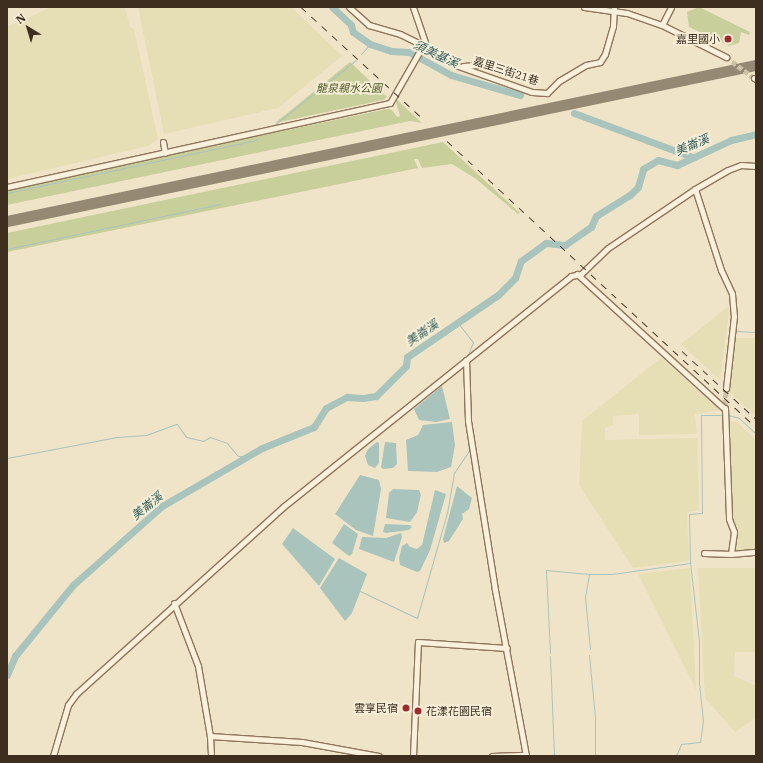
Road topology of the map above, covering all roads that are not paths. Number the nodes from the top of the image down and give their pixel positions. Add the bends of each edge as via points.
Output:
1 (349, 7) edge
2 (413, 7) edge
3 (584, 7) edge
4 (671, 7) edge
5 (613, 9) edge
6 (662, 25) junction
7 (421, 47) junction
8 (443, 57) dead end
9 (726, 57) tunnel mouth
10 (493, 64) dead end
11 (458, 66) junction
12 (163, 142) dead end
13 (165, 153) junction
14 (756, 166) edge
15 (7, 187) edge
16 (695, 189) junction
17 (577, 274) junction
18 (466, 360) junction
19 (726, 389) tunnel mouth
20 (756, 552) edge
21 (704, 553) dead end
22 (731, 554) junction
23 (174, 603) junction
24 (507, 648) junction
25 (210, 736) junction
26 (526, 755) edge
27 (53, 756) edge
28 (211, 756) edge
29 (379, 756) edge
30 (413, 756) edge
31 (492, 756) edge

1 - 7 street via 369,25 400,34
2 - 7 street via 423,31
3 - 5 street
4 - 6 street
5 - 6 street
5 - 11 street, 嘉里三街21巷 via 614,26 600,62 586,66 559,81 547,93 532,92
6 - 9 street
7 - 13 street via 390,103
8 - 11 street, 嘉里三街21巷
10 - 11 street
12 - 13 street
13 - 15 street
14 - 16 street via 732,168
16 - 17 street via 608,248 581,274
16 - 19 street via 721,270 732,294 734,316
17 - 18 street
17 - 22 street via 725,411 729,519 734,532
18 - 23 street via 283,507
18 - 24 street via 468,421 495,590
20 - 22 street
21 - 22 street
23 - 25 street via 196,661
23 - 27 street via 76,694 68,705
24 - 26 street
24 - 30 street via 418,642
25 - 28 street
25 - 29 street via 302,742
26 - 31 street

